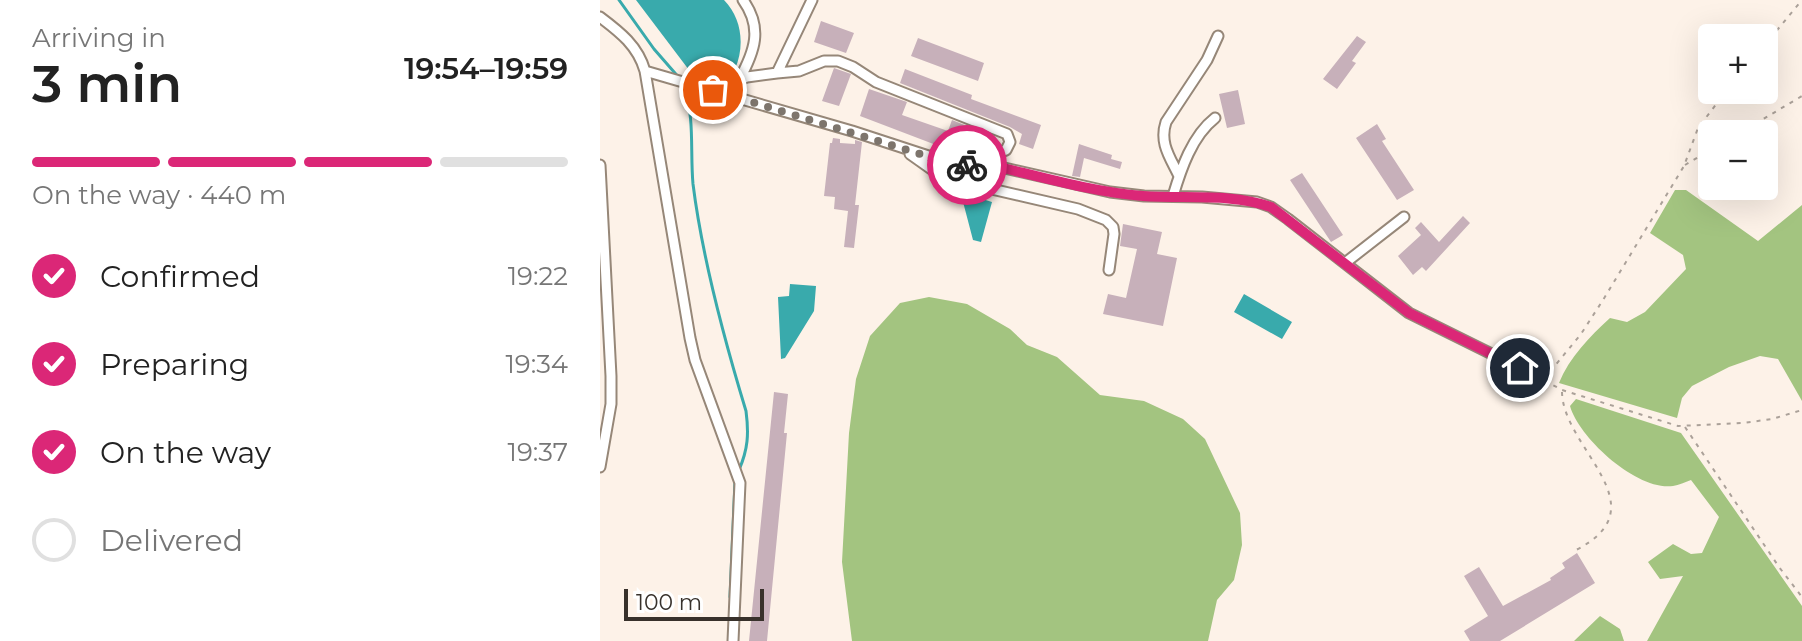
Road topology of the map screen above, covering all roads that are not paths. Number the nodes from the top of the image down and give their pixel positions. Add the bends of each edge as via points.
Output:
1 (743, 0) edge
2 (812, 0) edge
3 (600, 17) edge
4 (1218, 36) dead end
5 (645, 71) junction
6 (777, 73) junction
7 (739, 80) junction
8 (713, 90) junction
9 (1215, 118) dead end
10 (889, 143) junction
11 (600, 165) edge
12 (965, 165) junction
13 (1179, 176) junction
14 (1173, 196) junction
15 (1404, 217) dead end
16 (1345, 263) junction
17 (1109, 270) dead end
18 (1520, 368) road end
19 (600, 467) edge
20 (733, 641) edge

1 - 7 street via 753,17 755,38
2 - 6 street
3 - 5 street via 631,42
4 - 13 street via 1163,131 1161,140
5 - 8 street
5 - 20 street via 695,360 741,489
6 - 7 street
6 - 12 street via 838,61 1010,138 1000,154
7 - 8 street
8 - 10 street
9 - 13 street via 1205,126
10 - 12 street
10 - 17 street via 944,178 1106,220 1114,234
11 - 19 street via 611,404
12 - 14 street via 987,164 1110,192
13 - 14 street
14 - 16 street via 1271,207
15 - 16 street
16 - 18 street via 1409,313

